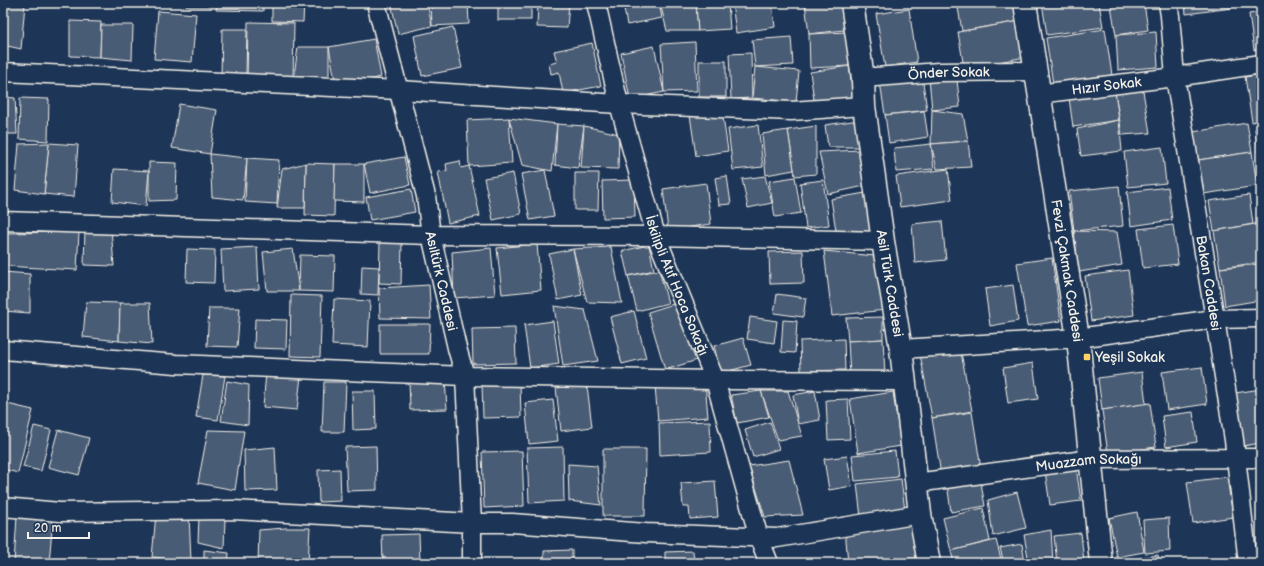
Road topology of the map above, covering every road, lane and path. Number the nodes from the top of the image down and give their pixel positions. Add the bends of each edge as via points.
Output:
1 (376, 3) edge
2 (596, 3) edge
3 (852, 3) edge
4 (1025, 3) edge
5 (1168, 3) edge
6 (1261, 64) edge
7 (1035, 71) junction
8 (3, 72) edge
9 (1175, 77) junction
10 (863, 78) junction
11 (399, 90) junction
12 (1038, 94) junction
13 (620, 104) junction
14 (864, 106) junction
15 (3, 221) edge
16 (431, 235) junction
17 (656, 236) junction
18 (883, 241) junction
19 (1261, 318) edge
20 (1215, 319) junction
21 (1078, 338) junction
22 (901, 349) junction
23 (3, 350) edge
24 (466, 376) junction
25 (715, 380) junction
26 (904, 381) junction
27 (1261, 458) edge
28 (1090, 459) junction
29 (1236, 459) junction
30 (916, 483) junction
31 (3, 507) edge
32 (920, 514) junction
33 (472, 523) junction
34 (759, 538) junction
35 (472, 563) edge
36 (769, 563) edge
37 (929, 563) edge
38 (1100, 563) edge
39 (1248, 563) edge

1 - 11 street, Asıltürk Caddesi
2 - 13 street, İskilipli Atıf Hoca Sokağı
3 - 10 main road, Asil Türk Caddesi
4 - 7 main road, Fevzi Çakmak Caddesi
5 - 9 street, Bakan Caddesi
6 - 9 street, Hızır Sokak
7 - 10 street, Önder Sokak via 939,72
7 - 12 main road, Fevzi Çakmak Caddesi
8 - 11 street
9 - 12 street, Hızır Sokak
9 - 20 street, Bakan Caddesi
10 - 14 main road, Asil Türk Caddesi
11 - 13 street
11 - 16 street, Asıltürk Caddesi via 426,196
12 - 21 main road, Fevzi Çakmak Caddesi
13 - 14 street via 791,111
13 - 17 street, İskilipli Atıf Hoca Sokağı
14 - 18 main road, Asil Türk Caddesi
15 - 16 street
16 - 17 street
16 - 24 street, Asıltürk Caddesi
17 - 18 street
17 - 25 street, İskilipli Atıf Hoca Sokağı
18 - 22 main road, Asil Türk Caddesi
19 - 20 street
20 - 21 street
20 - 29 street, Bakan Caddesi
21 - 22 street
21 - 28 main road, Fevzi Çakmak Caddesi
22 - 26 main road, Asil Türk Caddesi
23 - 24 street via 176,364
24 - 25 street
24 - 33 street, Asıltürk Caddesi
25 - 26 street
25 - 34 street, İskilipli Atıf Hoca Sokağı
26 - 30 main road, Asil Türk Caddesi
27 - 29 street, Muazzam Sokağı
28 - 29 street, Muazzam Sokağı
28 - 30 street, Muazzam Sokağı
28 - 38 main road, Fevzi Çakmak Caddesi
29 - 39 street, Bakan Caddesi
30 - 32 main road, Asil Türk Caddesi
31 - 33 street via 60,512 233,510
32 - 34 street via 777,538
32 - 37 main road, Asil Türk Caddesi
33 - 34 street via 512,523
33 - 35 street, Asıltürk Caddesi
34 - 36 street, İskilipli Atıf Hoca Sokağı

